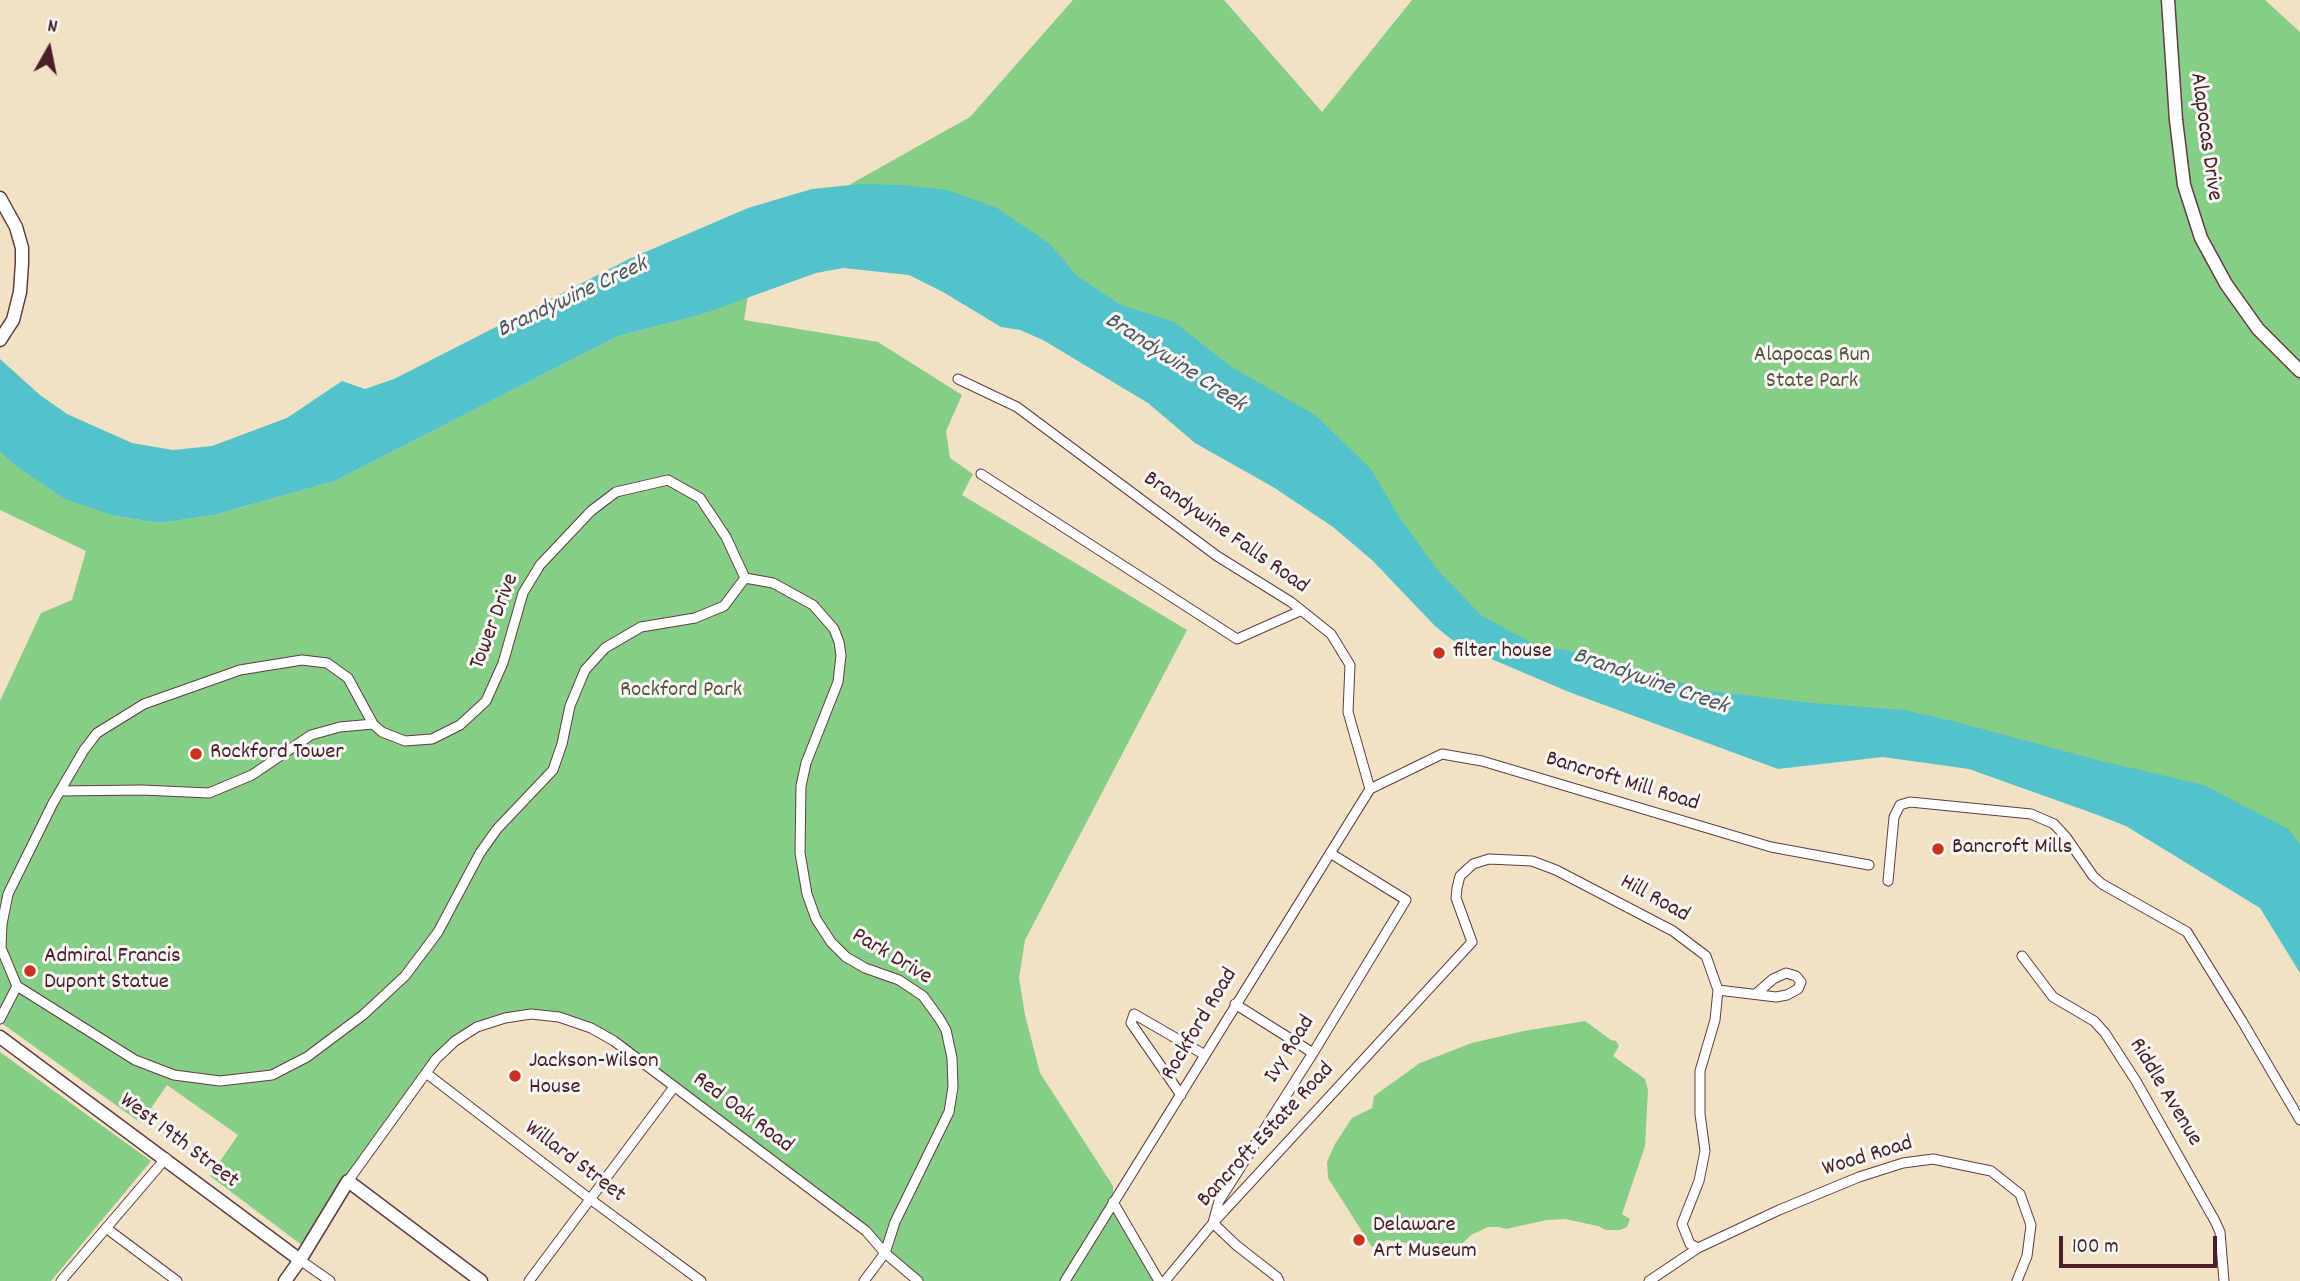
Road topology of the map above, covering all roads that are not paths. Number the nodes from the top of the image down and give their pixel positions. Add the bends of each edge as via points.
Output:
1 (2168, 0) edge
2 (0, 198) edge
3 (0, 340) edge
4 (2300, 371) edge
5 (958, 379) dead end
6 (981, 474) dead end
7 (745, 578) junction
8 (1300, 611) junction
9 (373, 724) junction
10 (1370, 789) junction
11 (60, 791) junction
12 (1330, 853) junction
13 (1869, 864) dead end
14 (1888, 881) dead end
15 (2022, 956) dead end
16 (17, 986) junction
17 (1718, 990) junction
18 (1757, 993) dead end
19 (1235, 1004) junction
20 (0, 1019) edge
21 (1400, 1021) joint
22 (0, 1037) edge
23 (1313, 1053) junction
24 (1205, 1055) junction
25 (426, 1073) junction
26 (674, 1087) junction
27 (1181, 1095) junction
28 (2300, 1120) edge
29 (166, 1158) junction
30 (348, 1181) junction
31 (590, 1199) junction
32 (1113, 1202) junction
33 (1213, 1223) junction
34 (106, 1228) junction
35 (1698, 1248) junction
36 (884, 1253) junction
37 (300, 1260) junction
38 (61, 1281) edge
39 (177, 1281) edge
40 (285, 1281) edge
41 (330, 1281) edge
42 (481, 1281) edge
43 (529, 1281) edge
44 (701, 1281) edge
45 (864, 1281) edge
46 (918, 1281) edge
47 (1065, 1281) edge
48 (1159, 1281) edge
49 (1165, 1281) edge
50 (1279, 1281) edge
51 (1649, 1281) edge
52 (2017, 1281) edge
53 (2224, 1281) edge

1 - 4 street, Alapocas Drive via 2185,185 2201,238 2226,284 2259,329
2 - 3 street via 16,227 22,263 13,320
5 - 8 street, Brandywine Falls Road via 1017,408 1217,556
6 - 8 street via 1237,639
7 - 9 street, Tower Drive via 726,537 700,498 668,480 616,492 591,511 540,565 523,593 503,663 486,701 474,714 432,739 405,741
7 - 16 street via 724,606 695,618 641,627 605,648 586,670 570,706 558,763 480,853 439,932 380,1001 307,1057 256,1079 220,1081 174,1075 135,1060
7 - 36 street, Park Drive via 773,583 813,606 825,616 839,642 838,682 801,786 800,853 816,919 846,957 923,996 949,1042 953,1074 949,1112
8 - 10 street, Brandywine Falls Road via 1331,634 1350,665 1348,712
9 - 11 street via 311,735 251,775 209,793
9 - 11 street via 348,678 327,663 290,661 240,670 144,704 97,733
10 - 12 street, Rockford Road
10 - 13 street, Bancroft Mill Road via 1442,754 1482,761 1771,847
11 - 16 street via 19,870 3,915 1,948
12 - 19 street, Rockford Road
12 - 23 street, Ivy Road via 1406,900
14 - 28 street via 1894,817 1900,805 1910,802 2031,814 2054,824 2102,884 2187,932
15 - 53 street, Riddle Avenue via 2053,997 2094,1021 2105,1033 2136,1081 2216,1221
16 - 20 street
17 - 18 street
17 - 21 street, Hill Road via 1706,956 1673,930 1556,870 1532,861 1489,859 1473,864 1457,888 1472,942
17 - 35 street, Hill Road via 1715,1020 1700,1071 1705,1152 1682,1224 1690,1244
19 - 23 street
19 - 24 street, Rockford Road
21 - 33 street, Bancroft Estate Road
22 - 29 street, West 19th Street
23 - 33 street, Ivy Road via 1219,1201
24 - 27 street, Rockford Road
24 - 27 street via 1135,1014 1131,1023
25 - 26 street, Red Oak Road via 445,1049 477,1027 517,1016 545,1015 574,1020 603,1034
25 - 30 street, Red Oak Road
25 - 31 street, Willard Street
26 - 31 street
26 - 36 street, Red Oak Road via 866,1231
27 - 32 street, Rockford Road
29 - 34 street
29 - 37 street, West 19th Street
30 - 37 street
30 - 42 street
31 - 43 street
31 - 44 street, Willard Street
32 - 47 street, Rockford Road
32 - 48 street
33 - 49 street, Bancroft Estate Road
33 - 50 street
34 - 38 street
34 - 39 street
35 - 51 street, Wood Road
35 - 52 street, Wood Road via 1859,1177 1933,1159 1991,1171 2020,1194 2031,1225 2027,1256
36 - 45 street, Park Drive
36 - 46 street, Red Oak Road
37 - 40 street
37 - 41 street, West 19th Street

